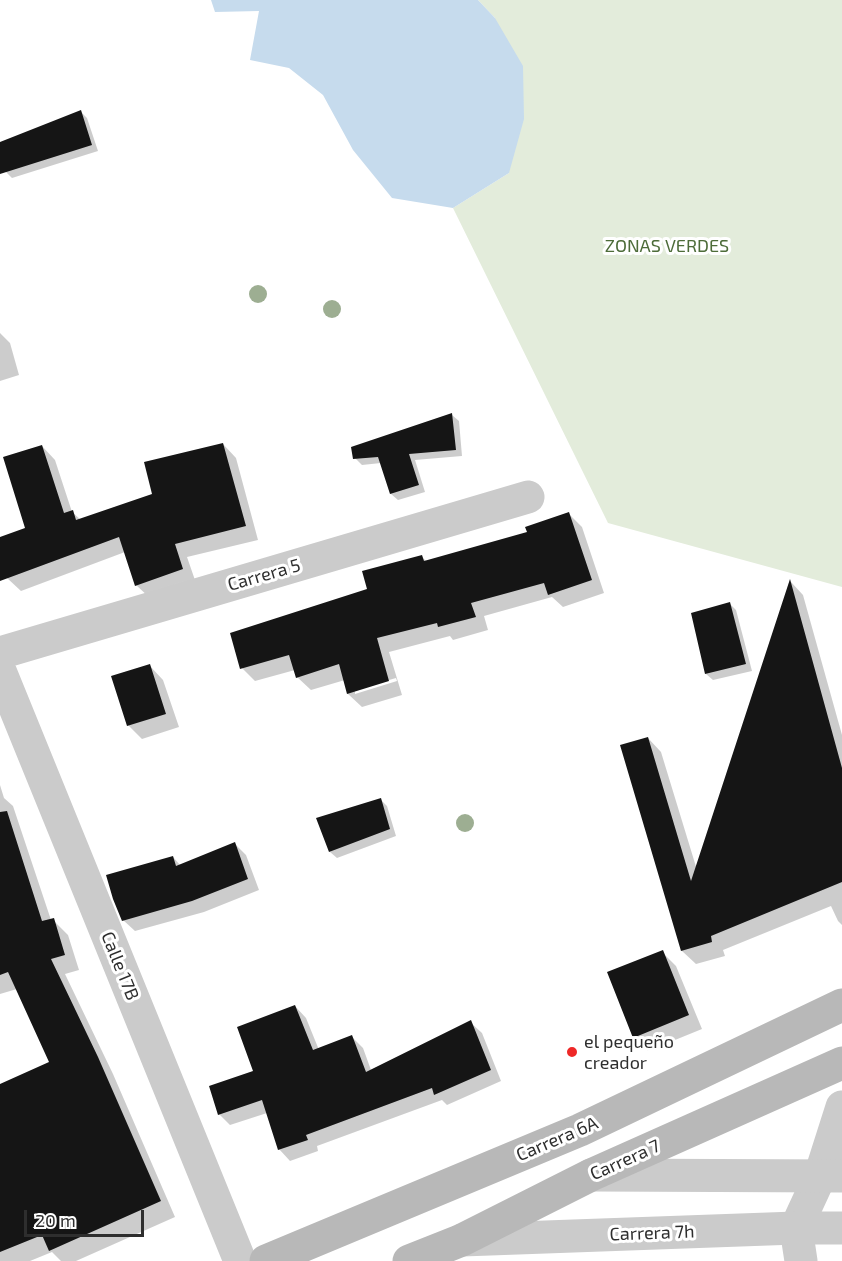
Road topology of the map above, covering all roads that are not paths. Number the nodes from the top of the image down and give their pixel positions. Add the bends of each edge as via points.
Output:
1 (528, 497) dead end
2 (0, 653) edge
3 (0, 671) edge
4 (842, 1005) edge
5 (842, 1063) edge
6 (842, 1107) edge
7 (591, 1175) junction
8 (831, 1176) edge
9 (796, 1228) junction
10 (842, 1228) edge
11 (462, 1240) junction
12 (240, 1261) edge
13 (266, 1261) edge
14 (409, 1261) edge
15 (801, 1261) edge

1 - 2 street, Carrera 5
3 - 12 street, Calle 17B
4 - 13 main road, Carrera 6A via 580,1130
5 - 7 main road, Carrera 7
6 - 8 street
7 - 8 street
7 - 11 main road, Carrera 7
8 - 9 street
9 - 10 street, Carrera 7h
9 - 11 street, Carrera 7h
9 - 15 street
11 - 14 main road, Carrera 7

